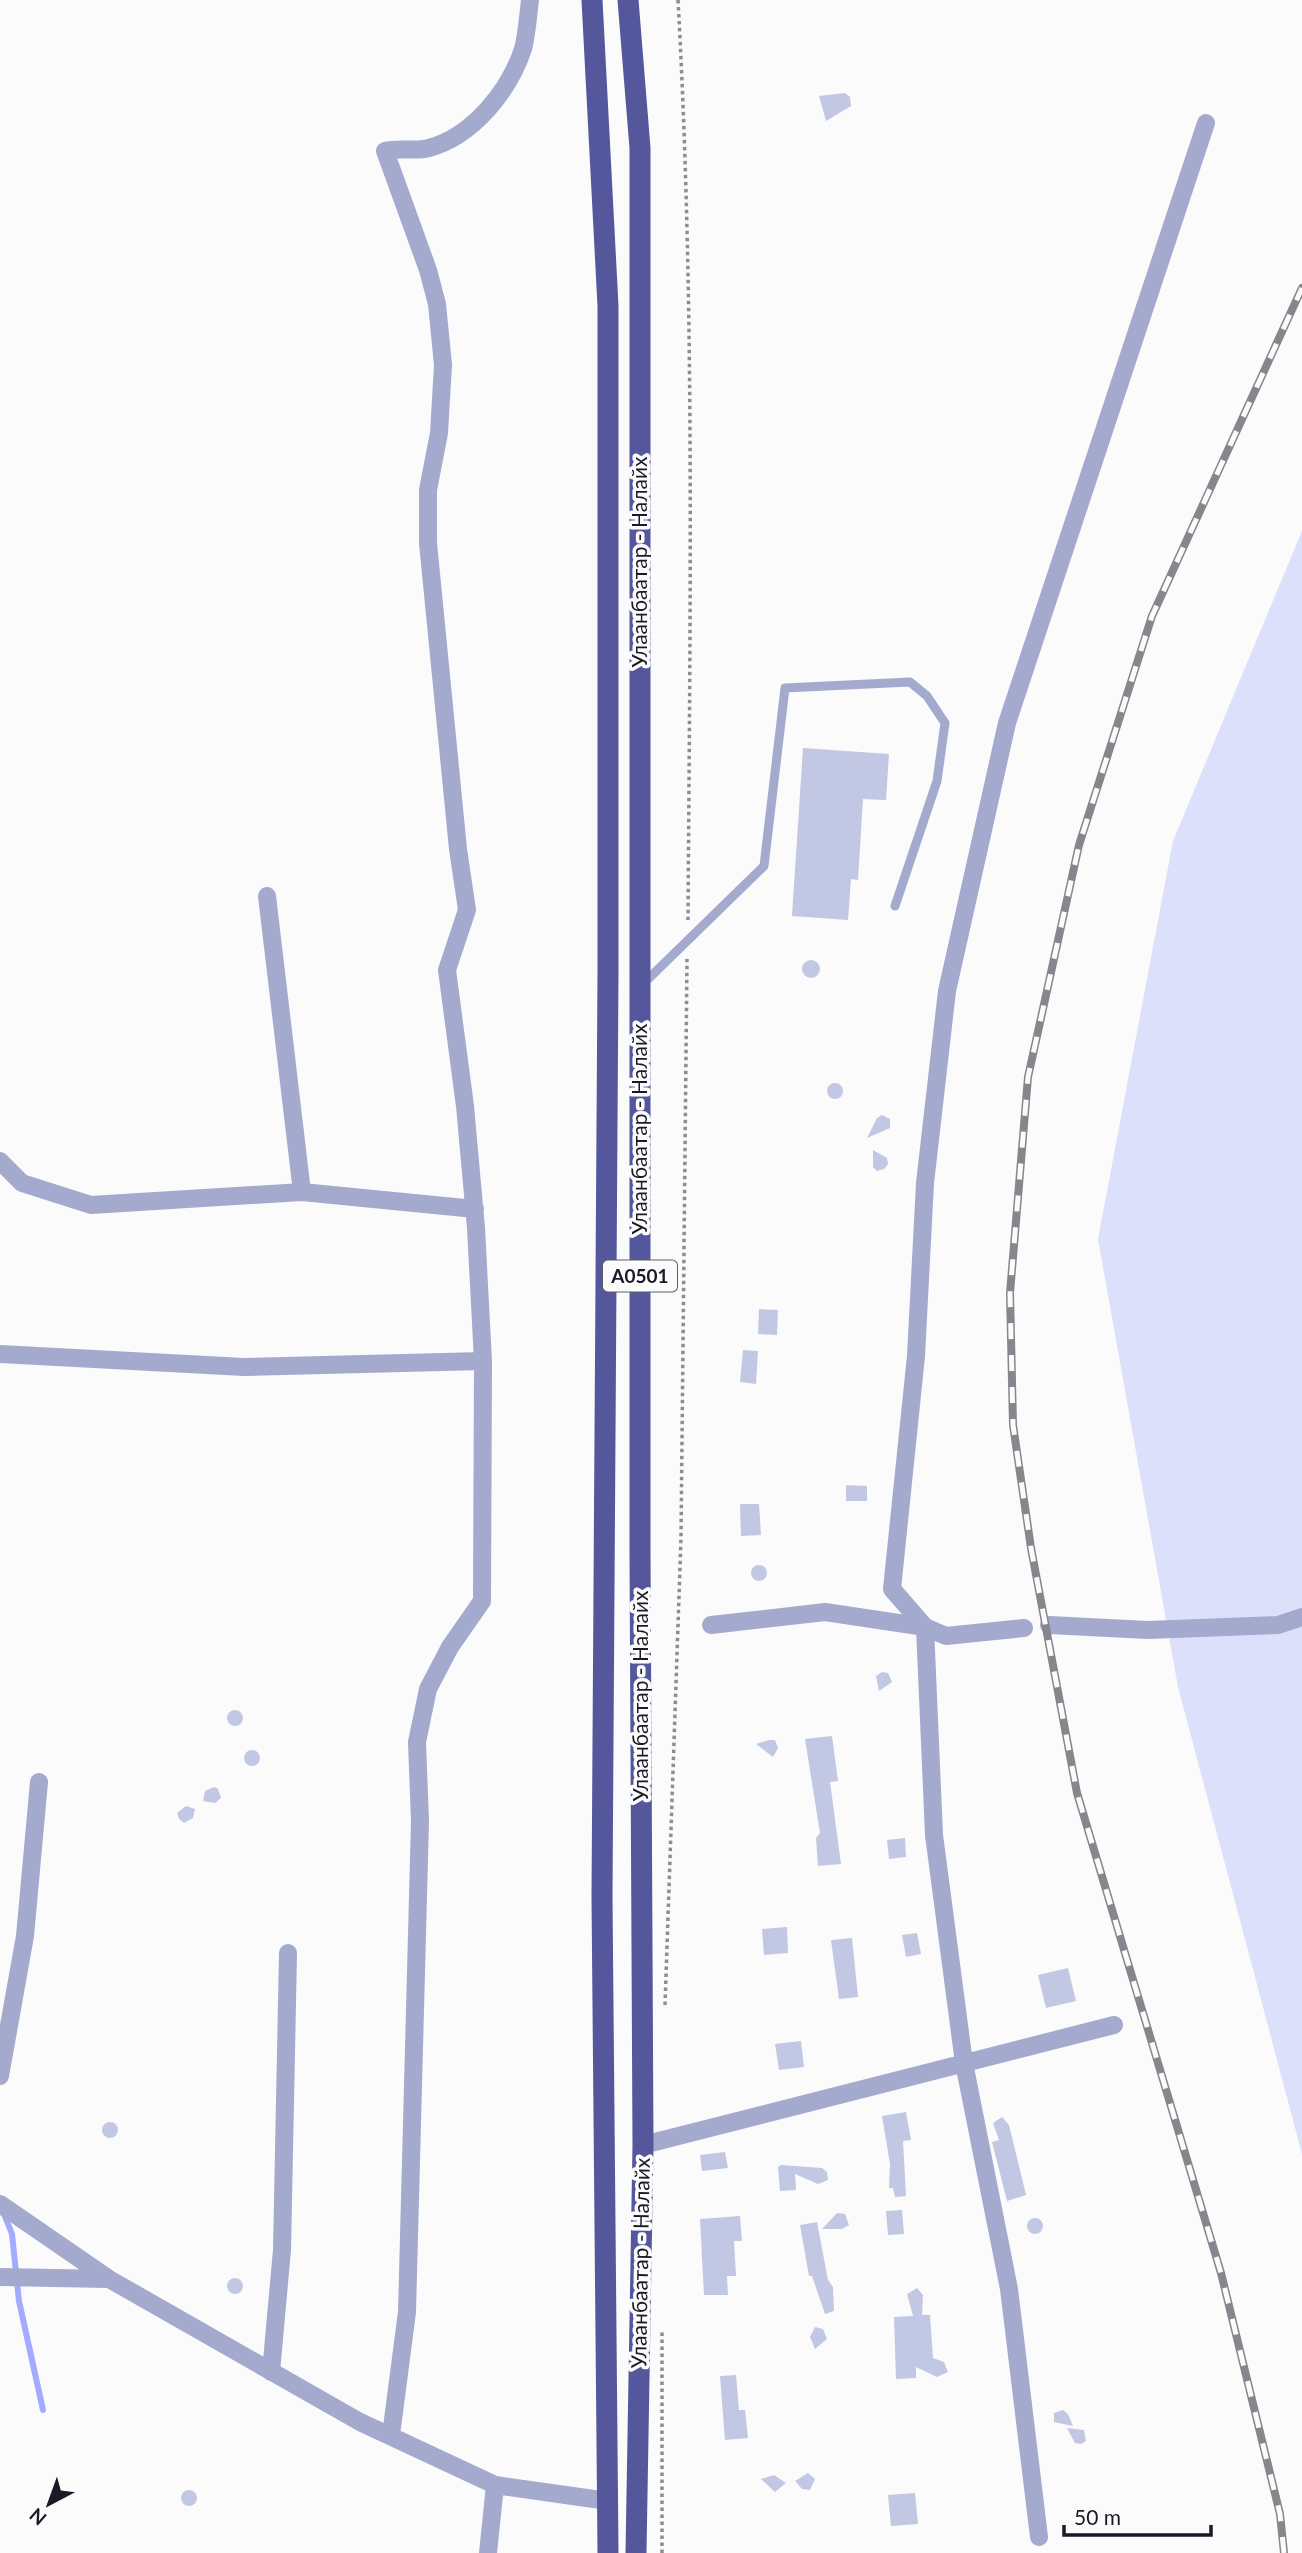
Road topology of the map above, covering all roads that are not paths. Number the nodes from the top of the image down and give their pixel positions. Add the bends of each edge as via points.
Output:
1 (530, 0) edge
2 (592, 0) edge
3 (628, 0) edge
4 (1206, 123) dead end
5 (267, 896) dead end
6 (895, 906) dead end
7 (640, 988) junction
8 (0, 1161) edge
9 (302, 1192) junction
10 (475, 1209) junction
11 (0, 1354) edge
12 (483, 1361) junction
13 (1302, 1617) edge
14 (711, 1625) dead end
15 (1049, 1625) dead end
16 (925, 1628) junction
17 (1024, 1628) dead end
18 (39, 1782) dead end
19 (288, 1953) dead end
20 (1114, 2025) dead end
21 (964, 2063) junction
22 (0, 2076) edge
23 (643, 2145) junction
24 (0, 2204) edge
25 (0, 2277) edge
26 (109, 2279) junction
27 (271, 2371) junction
28 (391, 2435) junction
29 (495, 2485) junction
30 (608, 2501) junction
31 (1039, 2537) dead end
32 (488, 2553) edge
33 (608, 2553) edge
34 (636, 2553) edge

1 - 10 street via 523,47 509,83 477,121 449,141 426,149 386,150 437,303 443,365 439,433 428,490 428,543 467,910 447,970
2 - 30 highway, Улаанбаатар - Налайх / A0501 via 608,306 602,1897
3 - 7 highway, Улаанбаатар - Налайх / A0501 via 640,148
4 - 16 street via 1007,723 947,991 925,1183 916,1356 892,1589
5 - 9 street
6 - 7 lane via 937,781 945,723 927,696 910,682 785,688 764,866
7 - 23 highway, Улаанбаатар - Налайх / A0501
8 - 9 street via 22,1183 91,1205
9 - 10 street
10 - 12 street
11 - 12 street via 244,1367
12 - 28 street via 482,1601 428,1689 417,1742 420,1821 408,2285
13 - 15 street via 1278,1625 1161,1629
14 - 16 street via 825,1612
16 - 17 street via 946,1636
16 - 21 street via 934,1836
18 - 22 street via 25,1936
19 - 27 street via 282,2250
20 - 21 street
21 - 23 street
21 - 31 street via 1009,2289
23 - 34 highway, Улаанбаатар - Налайх / A0501
24 - 26 street
25 - 26 street
26 - 27 street
27 - 28 street
28 - 29 street
29 - 30 street
29 - 32 street
30 - 33 highway, Улаанбаатар - Налайх / A0501

